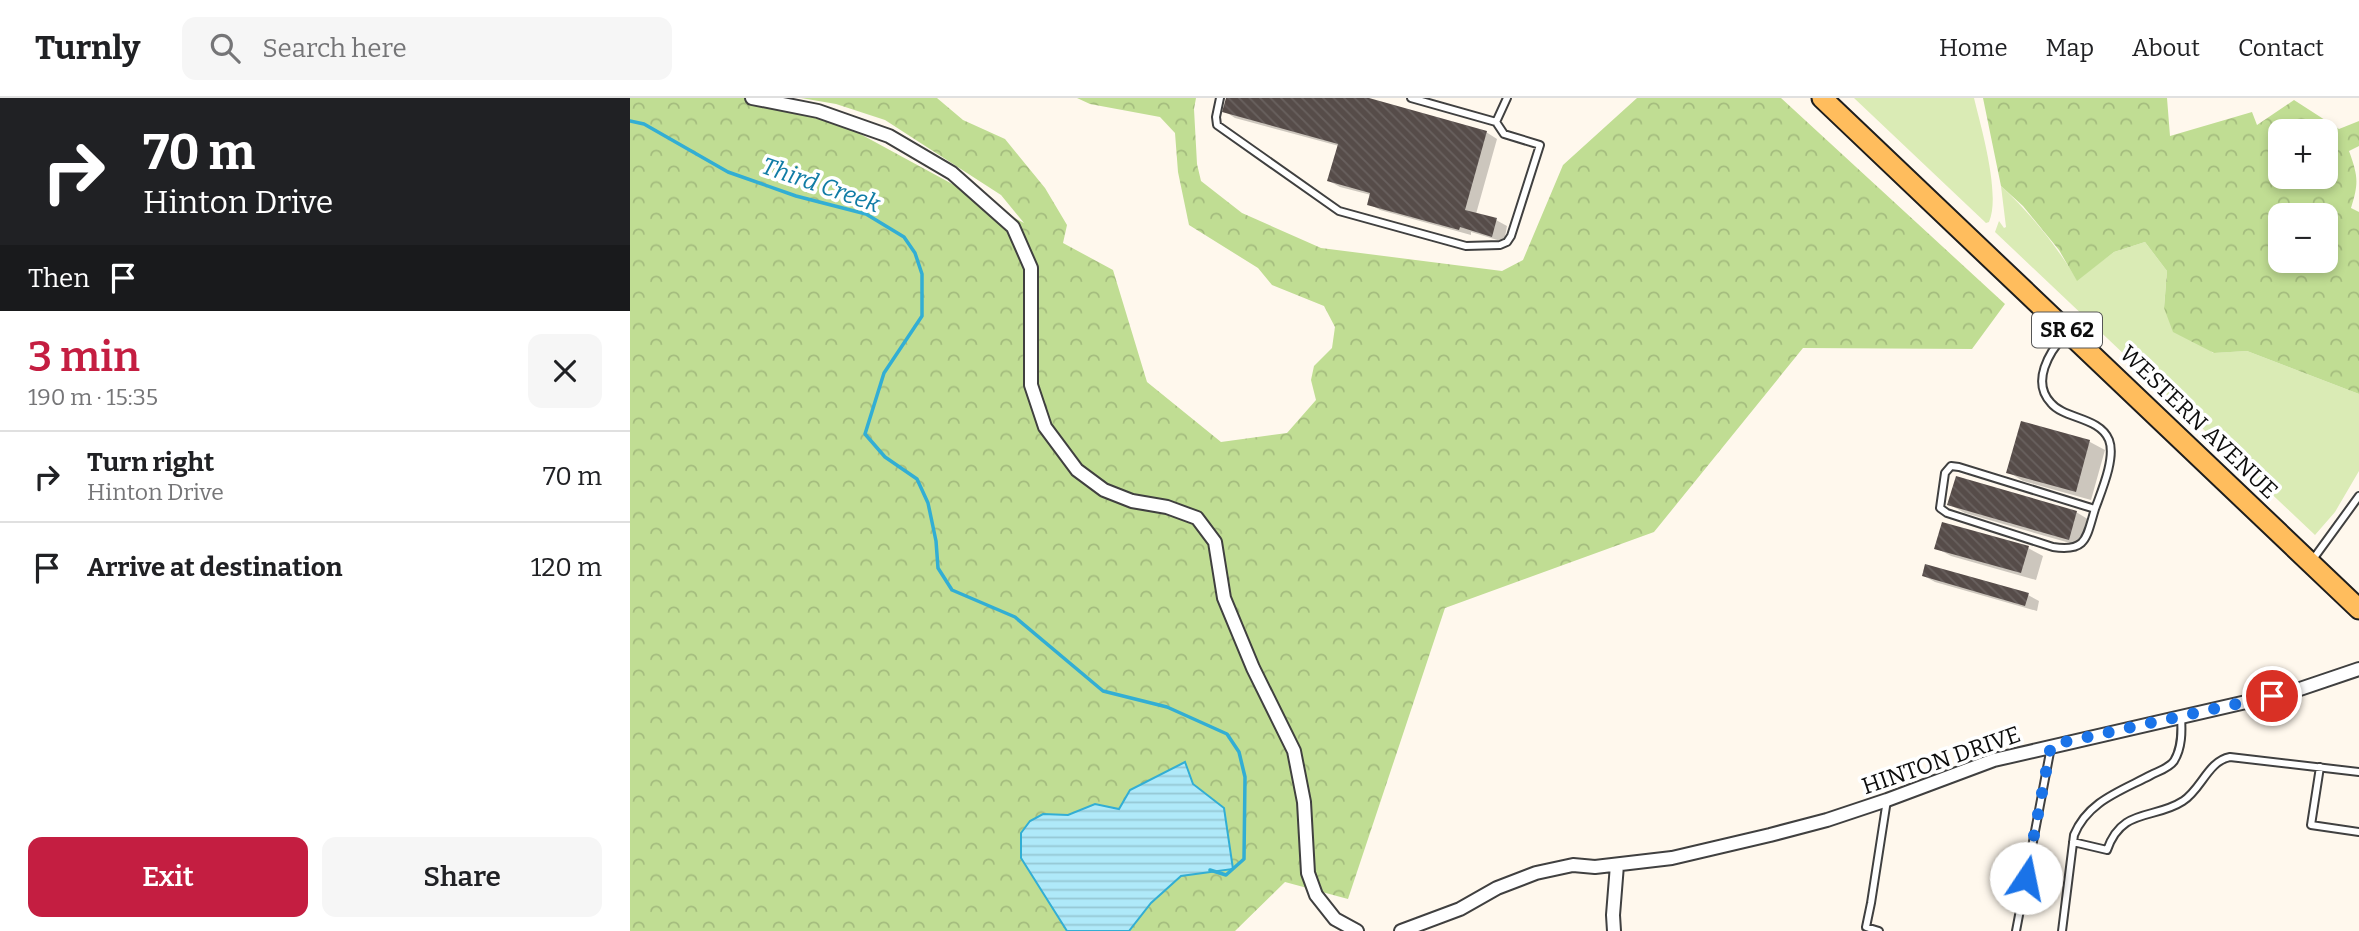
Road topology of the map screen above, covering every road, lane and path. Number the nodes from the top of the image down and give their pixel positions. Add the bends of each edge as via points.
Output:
1 (752, 98) edge
2 (1220, 98) edge
3 (1411, 98) edge
4 (1507, 98) edge
5 (1822, 98) edge
6 (1496, 122) junction
7 (2069, 332) junction
8 (2359, 496) edge
9 (2095, 509) junction
10 (2310, 563) junction
11 (2359, 609) edge
12 (2359, 669) edge
13 (2181, 717) junction
14 (2051, 745) junction
15 (2320, 766) junction
16 (2359, 772) edge
17 (1887, 800) junction
18 (2359, 831) edge
19 (2073, 842) junction
20 (1617, 864) junction
21 (1357, 931) edge
22 (1401, 931) edge
23 (1615, 931) edge
24 (1879, 931) edge
25 (2016, 931) edge
26 (2062, 931) edge

1 - 21 street via 818,111 889,136 952,173 1013,227 1031,268 1031,385 1045,427 1077,470 1104,490 1197,519 1215,542 1224,598 1294,751 1304,802 1308,873 1316,895 1335,919
2 - 6 lane via 1217,124 1339,211 1466,246 1507,242 1540,145 1504,134
3 - 6 lane
4 - 6 lane
5 - 7 main road, WESTERN AVENUE / SR 62
7 - 9 lane via 2045,365 2042,387 2051,404 2102,429 2109,438 2106,477
7 - 10 main road, WESTERN AVENUE / SR 62
8 - 10 lane
9 - 9 lane via 1951,466 1939,502 1947,513 2069,549 2086,538
10 - 11 main road, WESTERN AVENUE / SR 62
12 - 13 street, HINTON DRIVE via 2294,691
13 - 14 street, HINTON DRIVE
13 - 19 lane via 2180,744 2170,766 2097,803 2080,820
14 - 17 street, HINTON DRIVE via 1994,760
14 - 25 lane
15 - 16 lane
15 - 18 lane via 2311,825
15 - 19 lane via 2222,758 2190,797 2120,827 2107,849
17 - 20 street, HINTON DRIVE via 1721,847
17 - 24 lane via 1866,927
19 - 26 lane
20 - 22 street, HINTON DRIVE via 1573,865 1536,873
20 - 23 street

